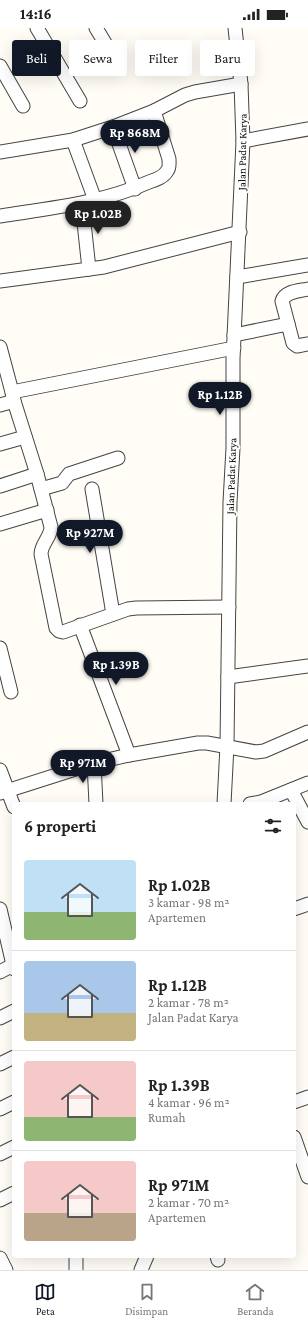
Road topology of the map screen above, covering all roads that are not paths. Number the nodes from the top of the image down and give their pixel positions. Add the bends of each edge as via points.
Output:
1 (37, 28) edge
2 (96, 28) edge
3 (235, 28) edge
4 (103, 40) edge
5 (0, 66) edge
6 (241, 84) junction
7 (80, 101) dead end
8 (24, 106) dead end
9 (154, 111) junction
10 (113, 128) junction
11 (308, 129) edge
12 (73, 140) junction
13 (243, 141) junction
14 (0, 152) edge
15 (135, 189) junction
16 (95, 200) junction
17 (82, 204) junction
18 (0, 216) edge
19 (240, 232) junction
20 (308, 265) edge
21 (89, 269) junction
22 (237, 277) junction
23 (0, 282) edge
24 (308, 289) edge
25 (288, 324) junction
26 (234, 334) junction
27 (308, 344) edge
28 (0, 347) edge
29 (234, 348) junction
30 (2, 362) edge
31 (13, 397) junction
32 (0, 405) edge
33 (25, 437) junction
34 (0, 444) edge
35 (118, 458) dead end
36 (37, 474) junction
37 (0, 486) edge
38 (41, 489) junction
39 (92, 489) dead end
40 (47, 510) junction
41 (0, 524) edge
42 (228, 607) junction
43 (113, 614) junction
44 (80, 625) junction
45 (0, 648) edge
46 (308, 666) edge
47 (228, 677) junction
48 (12, 692) dead end
49 (308, 732) edge
50 (227, 746) junction
51 (129, 755) junction
52 (94, 763) junction
53 (0, 770) edge
54 (308, 783) edge
55 (291, 790) junction
56 (4, 792) edge
57 (96, 802) edge
58 (224, 802) edge
59 (261, 802) edge
60 (12, 804) edge
61 (308, 822) edge
62 (0, 909) edge
63 (2, 925) edge
64 (12, 963) edge
65 (12, 967) edge
66 (0, 972) edge
67 (12, 1012) edge
68 (0, 1018) edge
69 (12, 1058) edge
70 (0, 1064) edge
71 (308, 1097) edge
72 (296, 1101) edge
73 (12, 1103) edge
74 (0, 1109) edge
75 (296, 1145) edge
76 (12, 1148) edge
77 (0, 1154) edge
78 (308, 1177) edge
79 (12, 1194) edge
80 (0, 1200) edge
81 (0, 1258) edge
82 (76, 1258) edge
83 (146, 1258) edge
84 (6, 1270) edge
85 (76, 1270) edge
86 (141, 1270) edge

1 - 7 street
2 - 4 street
3 - 6 street, Jalan Padat Karya
5 - 8 street
6 - 9 street via 195,92
6 - 13 street, Jalan Padat Karya
9 - 10 street
9 - 15 street via 170,165 162,177
10 - 12 street
10 - 15 street
11 - 13 street
12 - 14 street
12 - 16 street
13 - 19 street, Jalan Padat Karya
15 - 16 street
16 - 17 street
17 - 18 street
17 - 21 street
19 - 21 street
19 - 22 street, Jalan Padat Karya
20 - 22 street
21 - 23 street
22 - 26 street, Jalan Padat Karya
24 - 25 street via 289,293 284,297 283,305
25 - 26 street
25 - 27 street via 294,344
26 - 29 street, Jalan Padat Karya
28 - 30 street
29 - 31 street
29 - 42 street, Jalan Padat Karya
30 - 31 street
31 - 32 street
31 - 33 street
33 - 34 street
33 - 36 street
35 - 38 street via 69,474 62,483
36 - 37 street
36 - 38 street
38 - 40 street
39 - 43 street
40 - 41 street
40 - 44 street via 51,531 42,546 41,554 56,628 63,632
42 - 43 street via 145,607
42 - 47 street, Jalan Padat Karya
43 - 44 street
44 - 51 street
45 - 48 street
46 - 47 street
47 - 50 street, Jalan Padat Karya
49 - 50 street via 264,751 256,752
50 - 51 street via 198,743
50 - 58 street, Jalan Padat Karya
51 - 52 street
52 - 56 street
52 - 57 street
53 - 56 street
54 - 55 street
55 - 59 street
55 - 61 street
56 - 60 street
62 - 63 street
63 - 64 street
65 - 66 street
67 - 68 street
69 - 70 street
71 - 72 street
73 - 74 street
75 - 78 street
76 - 77 street
79 - 80 street
81 - 84 street
82 - 85 street
83 - 86 street

